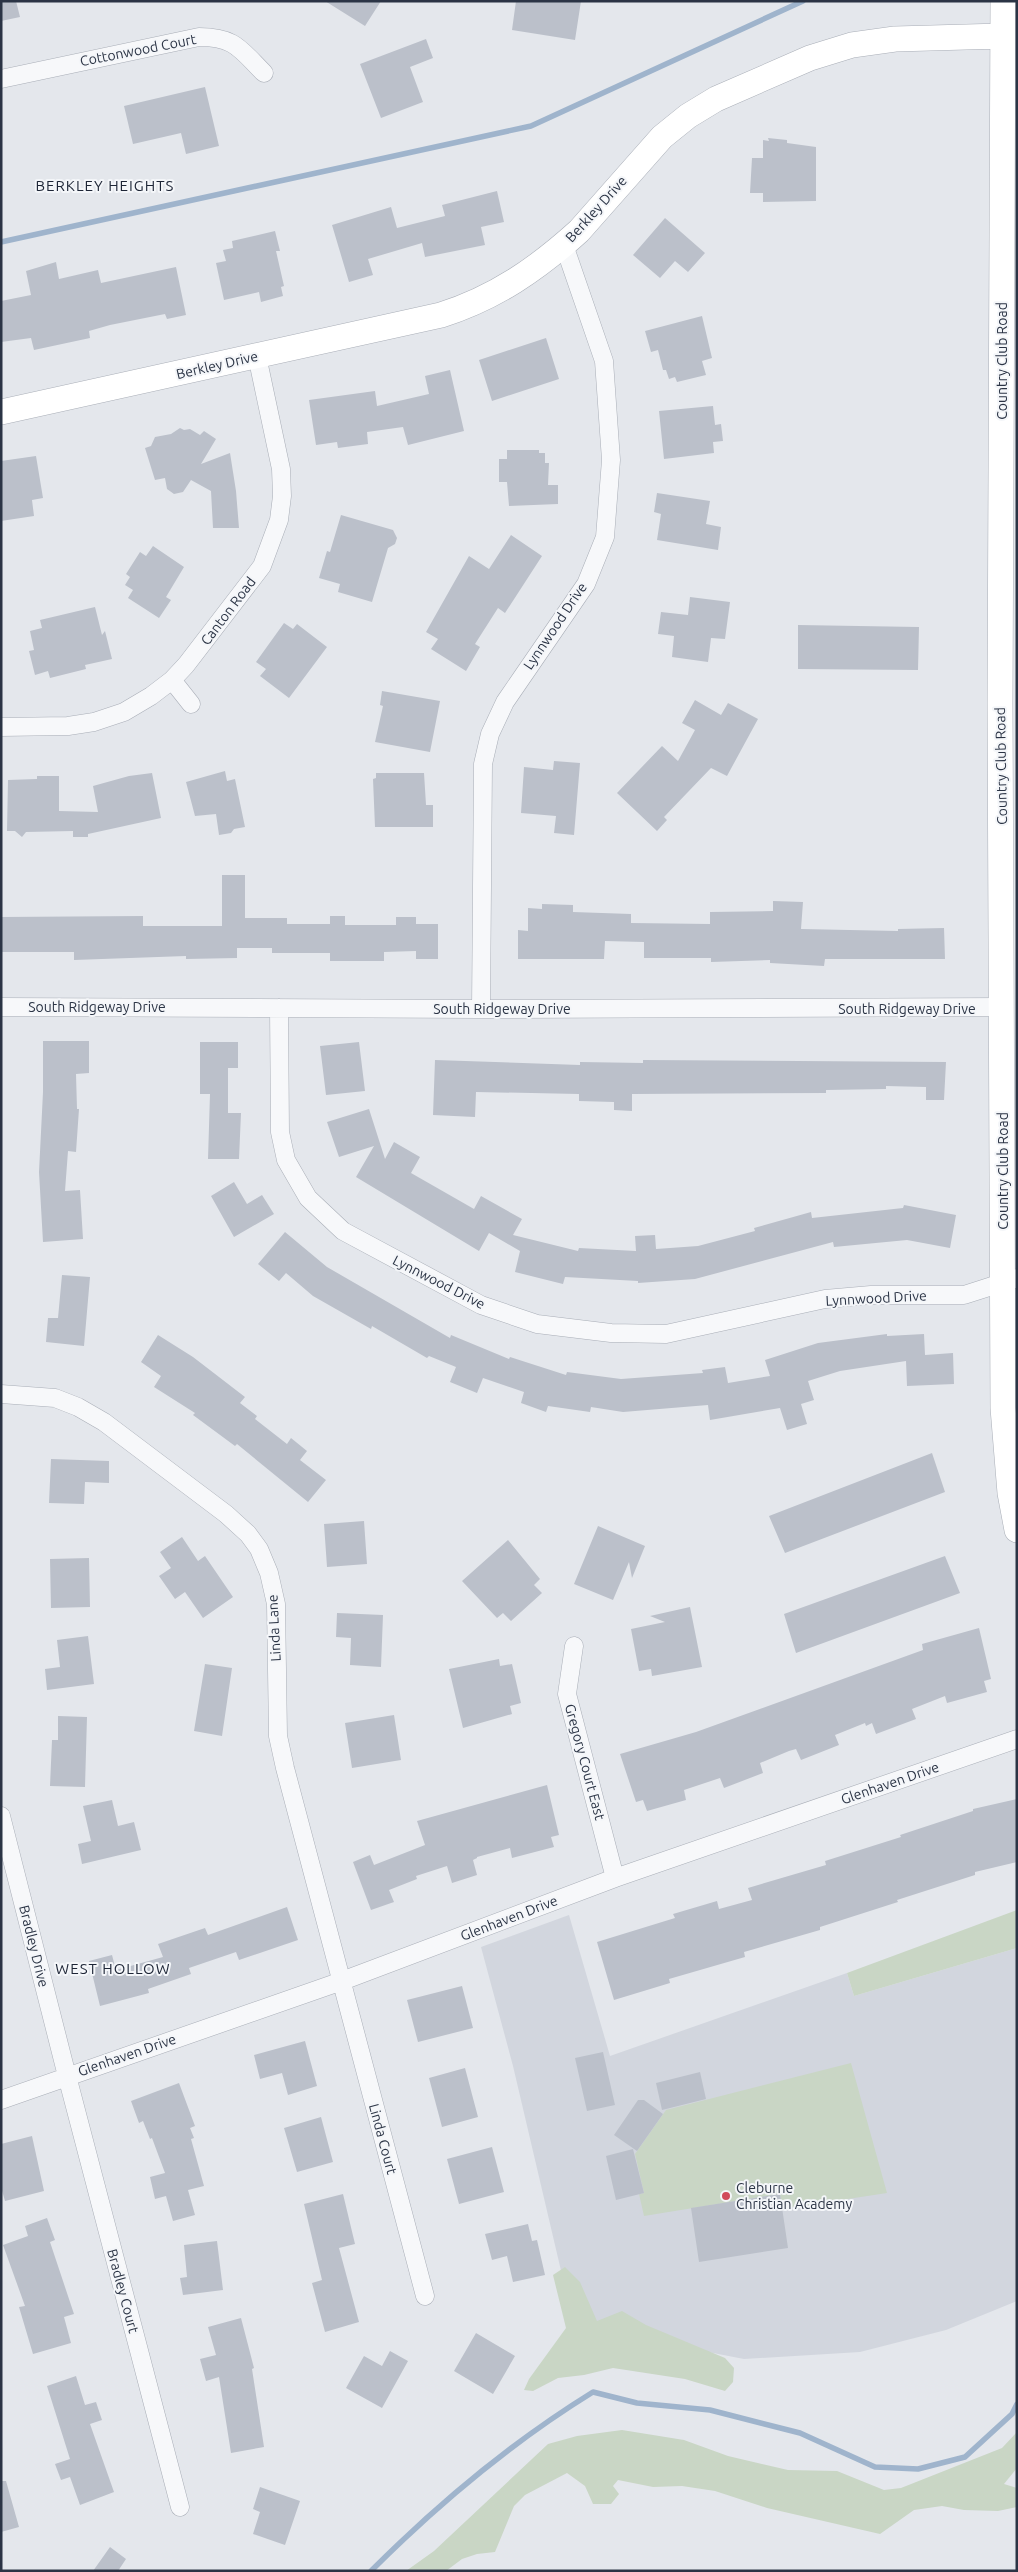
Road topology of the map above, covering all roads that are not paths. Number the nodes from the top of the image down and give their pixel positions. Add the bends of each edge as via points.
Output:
1 (1003, 1) edge
2 (1009, 35) edge
3 (264, 73) dead end
4 (1, 79) edge
5 (564, 245) junction
6 (257, 356) junction
7 (1, 412) edge
8 (172, 680) junction
9 (191, 704) dead end
10 (1, 727) edge
11 (1, 1007) edge
12 (1003, 1007) junction
13 (279, 1008) junction
14 (481, 1009) junction
15 (1010, 1280) edge
16 (1, 1394) edge
17 (1017, 1530) edge
18 (574, 1646) dead end
19 (1017, 1739) edge
20 (1, 1816) edge
21 (615, 1878) junction
22 (342, 1982) junction
23 (67, 2076) junction
24 (1, 2100) edge
25 (425, 2296) dead end
26 (180, 2507) dead end

1 - 2 main road, Country Club Road
2 - 5 main road, Berkley Drive via 895,39 852,45 810,58 716,99 662,137
2 - 12 main road, Country Club Road via 1000,704
3 - 4 street, Cottonwood Court via 236,44 219,37 199,37
5 - 6 main road, Berkley Drive via 530,272 490,296 446,313
5 - 14 street, Lynnwood Drive via 604,361 610,460 605,538 586,584 505,702 486,749 482,814
6 - 7 main road, Berkley Drive
6 - 8 street, Canton Road via 281,469 279,520 262,566 199,650
8 - 9 street
8 - 10 street, Canton Road via 124,712 94,722 68,726
11 - 13 street, South Ridgeway Drive
12 - 14 street, South Ridgeway Drive
12 - 15 main road, Country Club Road
13 - 14 street, South Ridgeway Drive
13 - 15 street, Lynnwood Drive via 280,1132 286,1160 308,1198 343,1231 481,1305 537,1324 611,1333 666,1334 824,1299 871,1295 964,1295
15 - 17 main road, Country Club Road via 1002,1408
16 - 22 street, Linda Lane via 55,1398 95,1417 226,1514 248,1534 259,1550 269,1573 276,1604 278,1736
18 - 21 street, Gregory Court East via 567,1694
19 - 21 street, Glenhaven Drive
20 - 23 street, Bradley Drive
21 - 22 street, Glenhaven Drive
22 - 23 street, Glenhaven Drive
22 - 25 street, Linda Court
23 - 24 street, Glenhaven Drive
23 - 26 street, Bradley Court

